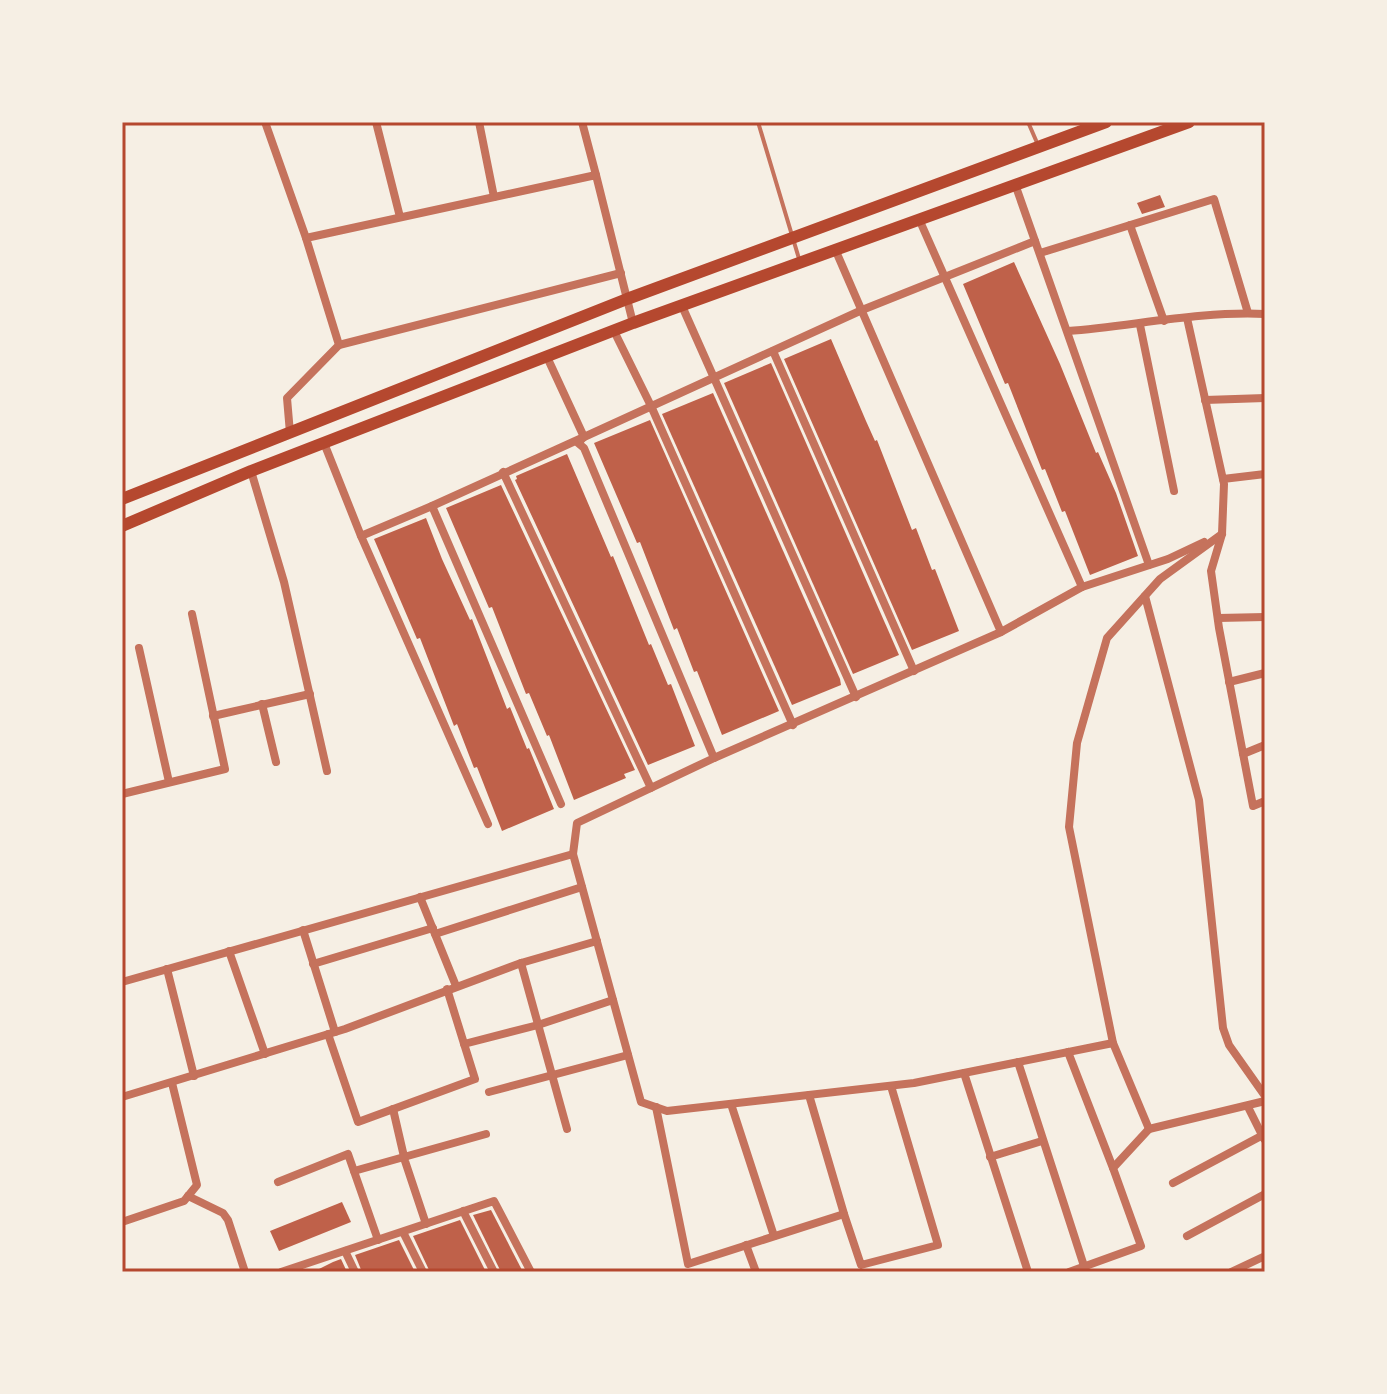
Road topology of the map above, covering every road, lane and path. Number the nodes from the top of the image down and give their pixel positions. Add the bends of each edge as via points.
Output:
1 (265, 122) edge
2 (376, 122) edge
3 (479, 122) edge
4 (582, 122) edge
5 (758, 122) edge
6 (1028, 122) edge
7 (1106, 122) edge
8 (1189, 122) edge
9 (1038, 147) junction
10 (596, 175) junction
11 (1015, 184) junction
12 (494, 197) junction
13 (400, 217) junction
14 (919, 219) junction
15 (1130, 225) junction
16 (306, 238) junction
17 (793, 238) junction
18 (1035, 241) junction
19 (835, 249) junction
20 (1040, 253) junction
21 (800, 262) junction
22 (621, 273) junction
23 (946, 278) junction
24 (627, 299) junction
25 (682, 306) junction
26 (862, 310) junction
27 (1248, 313) junction
28 (1265, 314) edge
29 (1187, 318) junction
30 (1164, 321) junction
31 (633, 323) junction
32 (1140, 325) junction
33 (614, 331) junction
34 (1068, 331) junction
35 (339, 345) junction
36 (773, 351) junction
37 (547, 357) junction
38 (715, 377) junction
39 (1265, 398) edge
40 (1205, 400) junction
41 (651, 406) junction
42 (290, 433) junction
43 (584, 437) junction
44 (324, 443) junction
45 (251, 471) junction
46 (503, 472) junction
47 (1265, 474) edge
48 (1223, 479) junction
49 (1174, 491) dead end
50 (122, 499) edge
51 (432, 506) junction
52 (122, 526) edge
53 (1222, 534) junction
54 (361, 536) junction
55 (1149, 565) junction
56 (1082, 587) junction
57 (1145, 596) junction
58 (192, 614) dead end
59 (1265, 617) edge
60 (1218, 618) junction
61 (1001, 632) junction
62 (139, 648) dead end
63 (914, 671) junction
64 (1265, 673) edge
65 (1229, 682) junction
66 (310, 694) junction
67 (856, 697) junction
68 (262, 704) junction
69 (213, 716) junction
70 (793, 725) junction
71 (1265, 745) edge
72 (1243, 754) junction
73 (714, 758) junction
74 (276, 762) dead end
75 (327, 771) dead end
76 (169, 782) junction
77 (651, 788) junction
78 (122, 794) edge
79 (1265, 801) edge
80 (561, 804) dead end
81 (488, 824) dead end
82 (573, 854) junction
83 (582, 887) junction
84 (420, 897) junction
85 (303, 930) junction
86 (434, 931) junction
87 (597, 941) junction
88 (229, 951) junction
89 (521, 963) junction
90 (313, 964) junction
91 (167, 969) junction
92 (122, 982) edge
93 (451, 988) junction
94 (613, 1000) junction
95 (538, 1025) junction
96 (332, 1033) junction
97 (1113, 1043) junction
98 (464, 1044) junction
99 (1068, 1052) junction
100 (265, 1054) junction
101 (628, 1055) junction
102 (1018, 1062) junction
103 (964, 1073) junction
104 (194, 1076) junction
105 (553, 1076) junction
106 (172, 1083) junction
107 (891, 1086) junction
108 (489, 1092) dead end
109 (809, 1095) junction
110 (122, 1097) edge
111 (1265, 1099) edge
112 (731, 1104) junction
113 (656, 1107) junction
114 (1248, 1107) junction
115 (393, 1109) junction
116 (567, 1129) dead end
117 (1149, 1129) junction
118 (486, 1134) dead end
119 (1264, 1138) edge
120 (1042, 1141) junction
121 (404, 1156) junction
122 (990, 1157) junction
123 (1113, 1168) junction
124 (354, 1171) junction
125 (278, 1182) dead end
126 (1173, 1183) dead end
127 (1265, 1194) edge
128 (188, 1196) junction
129 (463, 1211) junction
130 (844, 1214) junction
131 (122, 1222) edge
132 (426, 1224) junction
133 (403, 1232) junction
134 (774, 1236) junction
135 (1187, 1236) dead end
136 (378, 1240) junction
137 (746, 1245) junction
138 (345, 1251) junction
139 (1265, 1256) edge
140 (1084, 1266) junction
141 (690, 1268) edge
142 (245, 1272) edge
143 (281, 1272) edge
144 (355, 1272) edge
145 (423, 1272) edge
146 (494, 1272) edge
147 (531, 1272) edge
148 (756, 1272) edge
149 (1028, 1272) edge
150 (1069, 1272) edge
151 (1231, 1272) edge

1 - 16 street
2 - 13 street
3 - 12 street
4 - 10 street
5 - 17 lane
6 - 9 lane
7 - 9 main road
8 - 11 main road
9 - 17 main road
10 - 12 street
10 - 22 street
11 - 14 main road
11 - 18 street
12 - 13 street
13 - 16 street
14 - 19 main road
14 - 23 street
15 - 20 street
15 - 27 street via 1214,199
15 - 30 street
16 - 35 street
17 - 21 lane
17 - 24 main road
18 - 20 street
18 - 23 street
19 - 21 main road
19 - 26 street
20 - 34 street
21 - 25 main road
22 - 24 street
22 - 35 street
23 - 26 street
23 - 56 street
24 - 31 street
24 - 42 main road
25 - 31 main road
25 - 38 street
26 - 36 street
26 - 61 street
27 - 28 street
27 - 29 street
29 - 30 street
29 - 40 street
30 - 32 street
31 - 33 main road
32 - 34 street
32 - 49 street
33 - 37 main road
33 - 41 street
34 - 55 street
35 - 42 street via 287,398
36 - 38 street
36 - 63 street
37 - 43 street
37 - 44 main road
38 - 41 street
38 - 67 street
39 - 40 street
40 - 48 street
41 - 43 street
41 - 70 street
42 - 50 main road
43 - 46 street
43 - 73 street via 578,443
44 - 45 main road
44 - 54 street
45 - 52 main road
45 - 66 street
46 - 51 street
46 - 77 street
47 - 48 street
48 - 53 street
51 - 54 street
51 - 80 street
53 - 55 street
53 - 57 street
53 - 60 street via 1211,571
54 - 81 street
55 - 56 street
56 - 61 street
57 - 97 street via 1107,638 1077,743 1069,827
57 - 111 street via 1199,800 1223,1028
58 - 69 street
59 - 60 street
60 - 65 street
61 - 63 street
62 - 76 street
63 - 67 street
64 - 65 street
65 - 72 street
66 - 68 street
66 - 75 street
67 - 70 street
68 - 69 street
68 - 74 street
69 - 76 street via 225,769
70 - 73 street
71 - 72 street
72 - 79 street via 1253,806
73 - 77 street
76 - 78 street
77 - 82 street via 577,823
82 - 83 street
82 - 84 street
83 - 86 street
83 - 87 street
84 - 85 street
84 - 86 street
85 - 88 street
85 - 90 street
86 - 90 street
86 - 93 street
87 - 89 street
87 - 94 street
88 - 91 street
88 - 100 street
89 - 93 street
89 - 95 street
90 - 96 street
91 - 92 street
91 - 104 street
93 - 96 street
93 - 98 street
94 - 95 street
94 - 101 street
95 - 98 street
95 - 105 street
96 - 100 street
96 - 115 street via 358,1122
97 - 99 street
97 - 117 street
98 - 115 street via 475,1079
99 - 102 street
99 - 123 street
100 - 104 street
101 - 105 street
101 - 113 street via 641,1102
102 - 103 street
102 - 120 street
103 - 107 street
103 - 122 street
104 - 106 street
105 - 108 street
105 - 116 street
106 - 110 street
106 - 128 street via 197,1185
107 - 109 street
107 - 130 street via 938,1245 861,1265
109 - 112 street
109 - 130 street
111 - 114 street
112 - 113 street via 667,1111
112 - 134 street
113 - 141 street
114 - 117 street
114 - 119 street
115 - 121 street
117 - 123 street
118 - 121 street
119 - 126 street
120 - 122 street
120 - 140 street
121 - 124 street
121 - 132 street
122 - 149 street
123 - 140 street via 1141,1246
124 - 125 street via 348,1154
124 - 136 street
127 - 135 street
128 - 131 street
128 - 142 street via 223,1213
129 - 132 street
129 - 146 street
129 - 147 street via 494,1201
130 - 134 street
132 - 133 street
133 - 136 street
133 - 145 street
134 - 137 street
136 - 138 street
137 - 141 street
137 - 148 street
138 - 143 street
138 - 144 street
139 - 151 street
140 - 150 street

